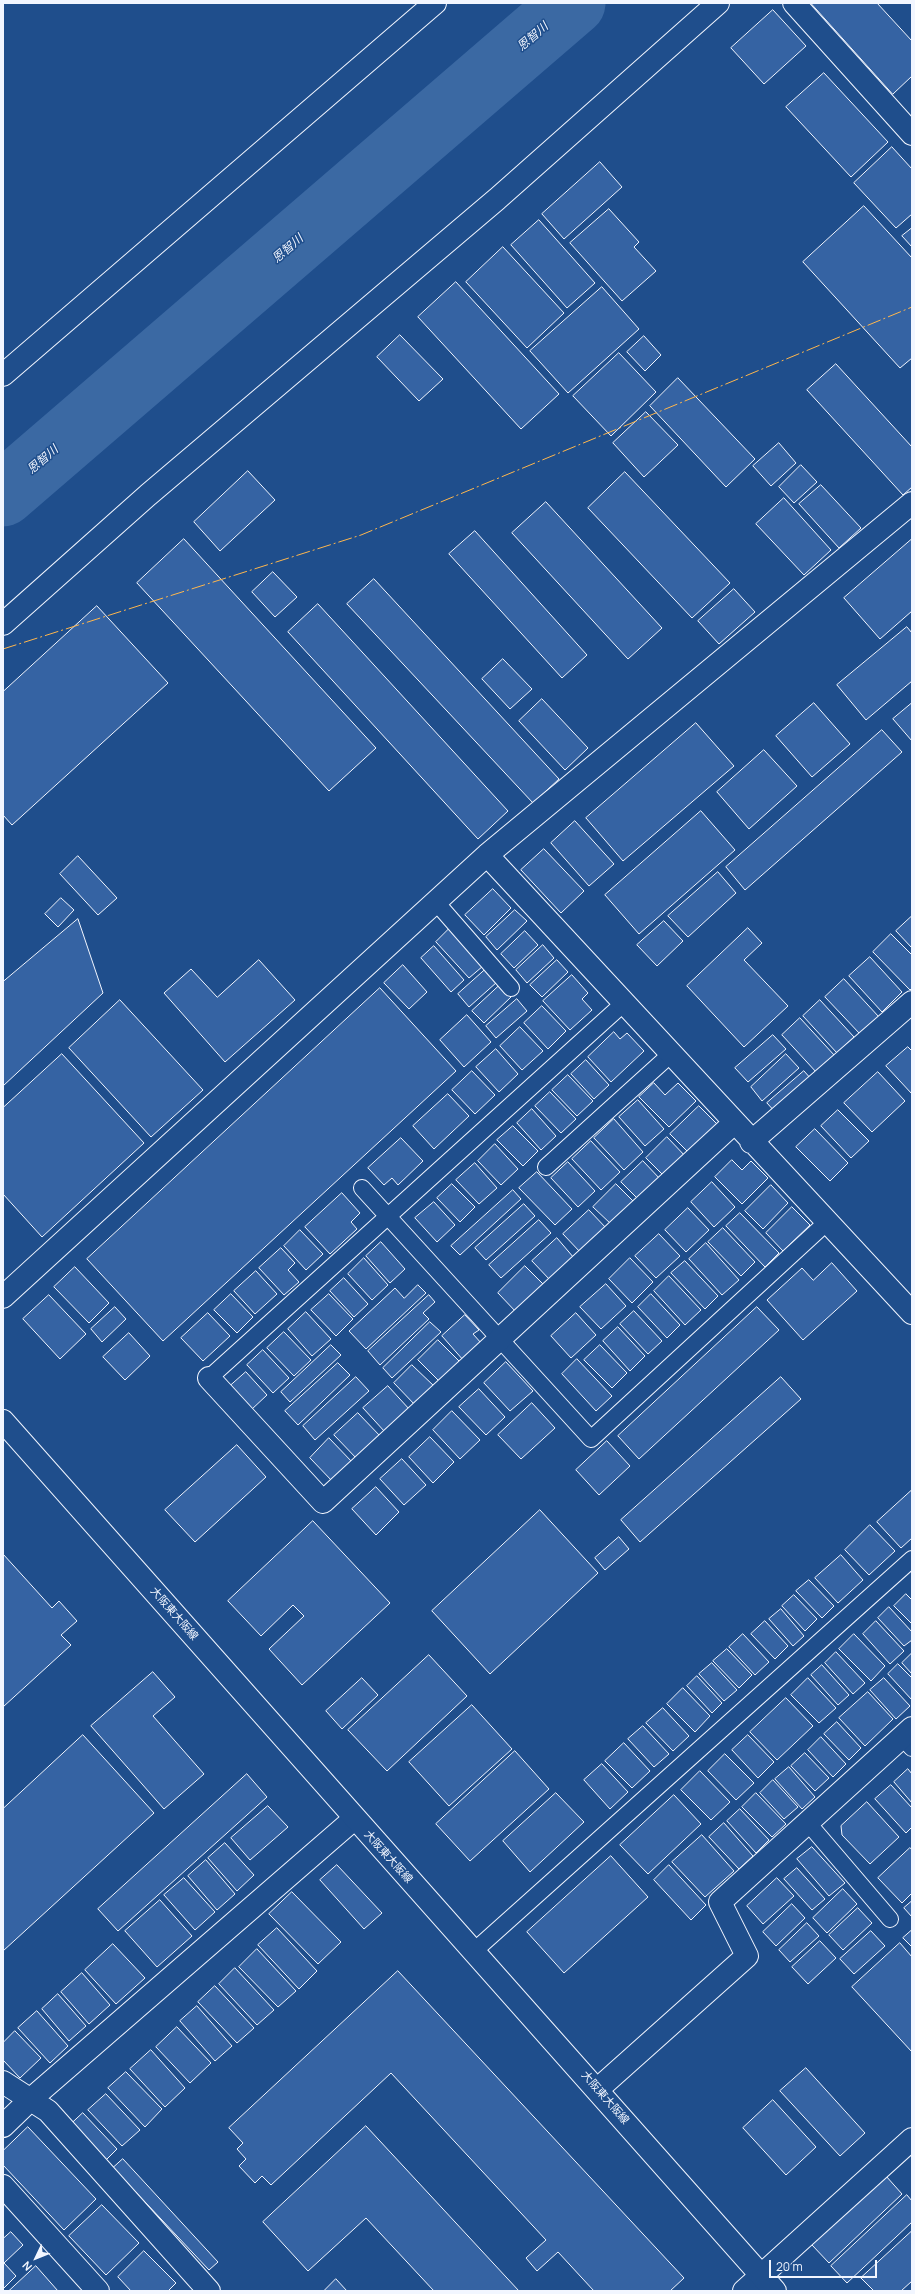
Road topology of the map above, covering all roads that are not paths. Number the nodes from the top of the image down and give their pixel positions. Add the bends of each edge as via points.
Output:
1 (435, 3) edge
2 (718, 3) edge
3 (794, 3) edge
4 (912, 134) edge
5 (3, 375) edge
6 (912, 503) edge
7 (3, 624) edge
8 (487, 854) junction
9 (435, 901) junction
10 (511, 988) dead end
11 (912, 1002) edge
12 (624, 1003) junction
13 (670, 1054) junction
14 (734, 1123) junction
15 (752, 1142) junction
16 (546, 1167) dead end
17 (362, 1188) dead end
18 (388, 1217) junction
19 (826, 1223) junction
20 (3, 1297) edge
21 (912, 1313) edge
22 (499, 1340) junction
23 (209, 1378) joint
24 (3, 1420) edge
25 (912, 1559) edge
26 (909, 1738) edge
27 (354, 1819) junction
28 (808, 1823) junction
29 (890, 1920) dead end
30 (474, 1952) junction
31 (3, 2082) edge
32 (598, 2089) junction
33 (31, 2099) junction
34 (3, 2126) edge
35 (912, 2139) edge
36 (3, 2186) edge
37 (768, 2284) edge
38 (98, 2291) edge
39 (209, 2291) edge
40 (744, 2291) edge

1 - 5 street
2 - 7 street via 497,199 154,490
3 - 4 street
6 - 8 street
8 - 9 street
8 - 12 street
9 - 10 lane
9 - 20 street
11 - 15 street
12 - 13 street
12 - 18 lane
13 - 14 street
13 - 16 lane
14 - 15 street
14 - 22 street
15 - 19 street
17 - 18 lane
18 - 22 lane
18 - 23 lane
19 - 21 street
19 - 22 lane via 591,1439
22 - 23 street via 323,1502
24 - 27 street, 大阪東大阪線
25 - 30 lane
26 - 28 street
27 - 30 street, 大阪東大阪線
27 - 33 street
28 - 29 lane
28 - 32 street via 720,1902 746,1956
30 - 32 street, 大阪東大阪線
31 - 33 street
32 - 37 street, 大阪東大阪線
33 - 34 street
33 - 39 street via 48,2111
35 - 37 street
36 - 38 street
37 - 40 street

